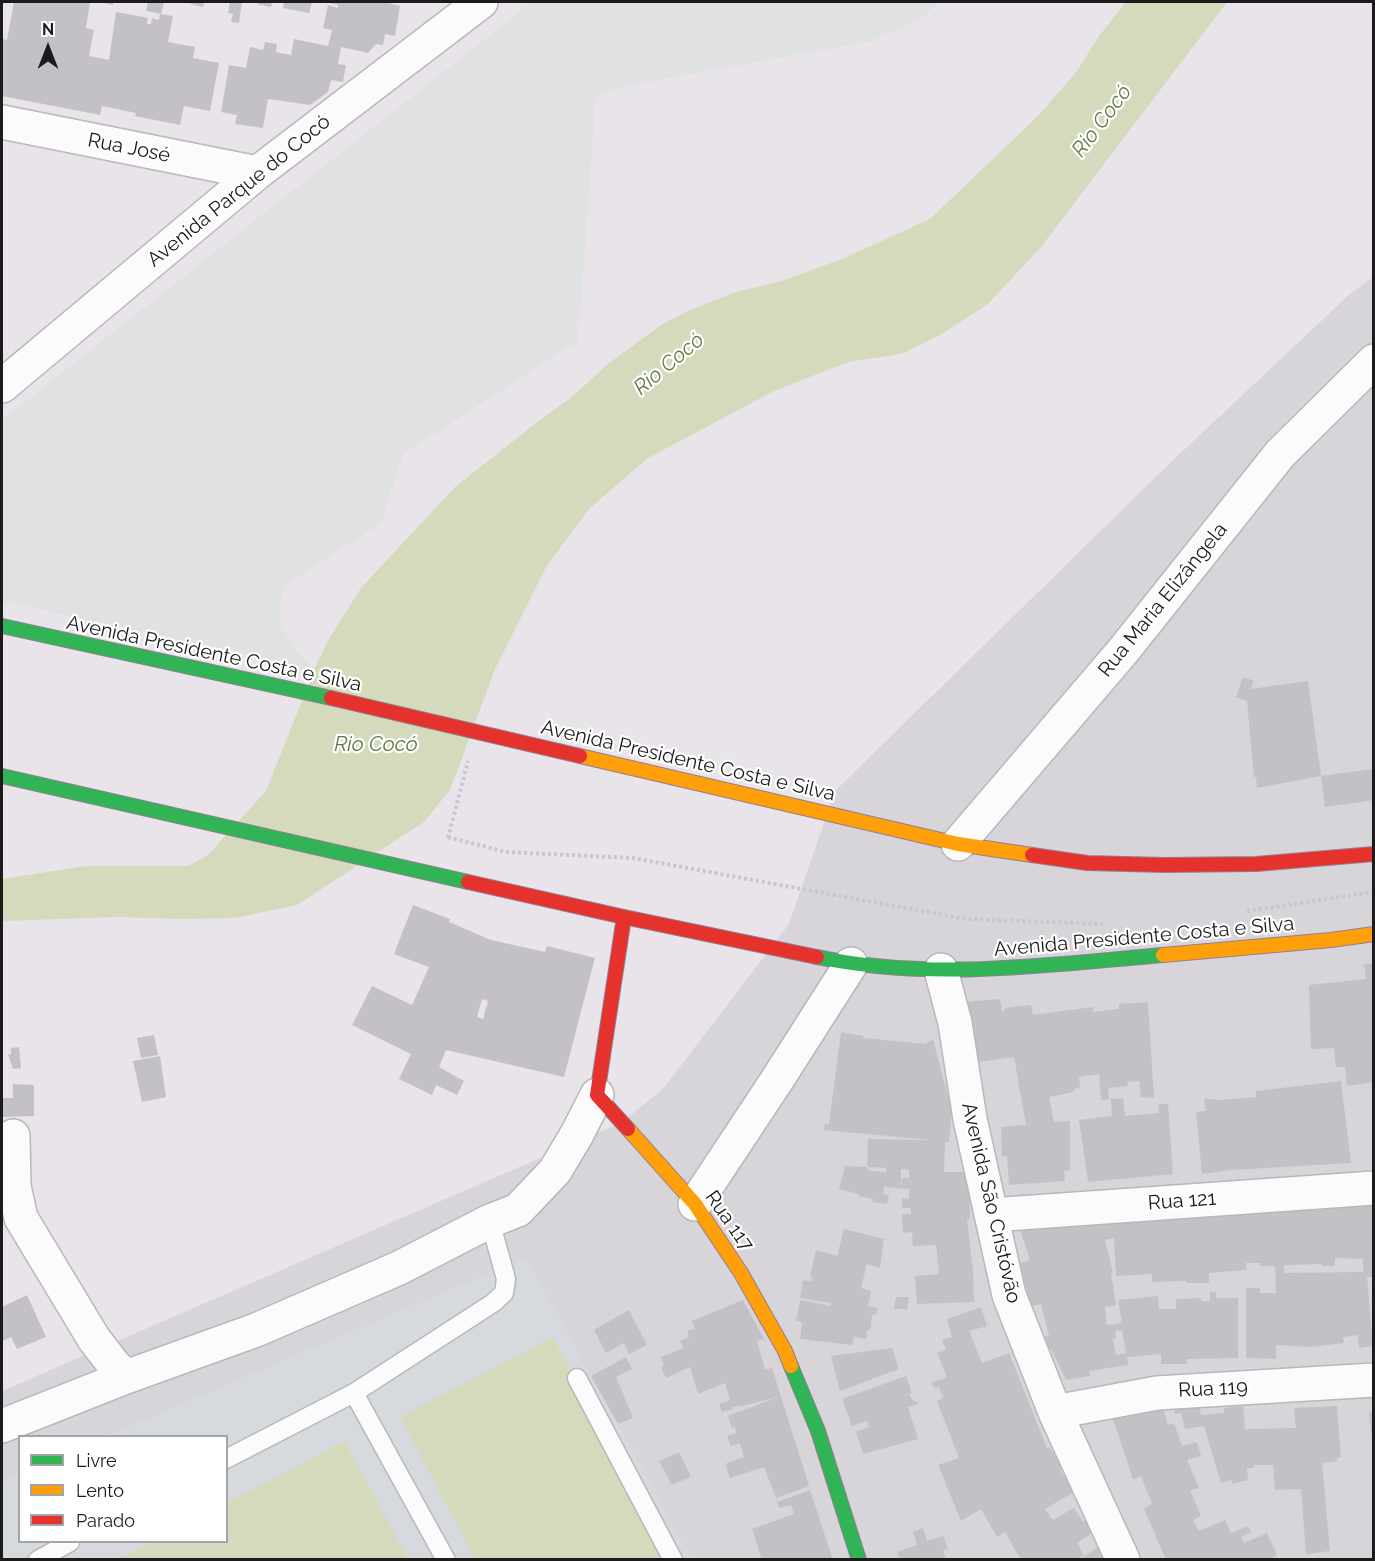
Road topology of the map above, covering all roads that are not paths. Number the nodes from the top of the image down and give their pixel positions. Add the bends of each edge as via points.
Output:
1 (481, 2) edge
2 (2, 122) edge
3 (257, 173) junction
4 (1374, 361) edge
5 (2, 386) edge
6 (2, 626) edge
7 (2, 776) edge
8 (958, 844) junction
9 (1374, 854) edge
10 (624, 917) junction
11 (1374, 934) edge
12 (851, 964) junction
13 (941, 970) junction
14 (597, 1095) junction
15 (13, 1136) dead end
16 (1374, 1188) edge
17 (695, 1204) junction
18 (991, 1215) junction
19 (490, 1221) junction
20 (126, 1377) junction
21 (577, 1378) dead end
22 (1374, 1380) edge
23 (354, 1393) junction
24 (1055, 1412) junction
25 (2, 1426) edge
26 (228, 1458) edge
27 (68, 1543) edge
28 (38, 1560) edge
29 (446, 1560) edge
30 (673, 1560) edge
31 (860, 1560) edge
32 (1123, 1560) edge

1 - 3 street, Avenida Parque do Cocó
2 - 3 street, Rua José
3 - 5 street, Avenida Parque do Cocó
4 - 8 street, Rua Maria Elizângela via 1280,454 1123,651
6 - 8 main road, Avenida Presidente Costa e Silva via 260,681
7 - 10 main road, Avenida Presidente Costa e Silva
8 - 9 main road, Avenida Presidente Costa e Silva via 1087,863 1164,865 1257,864
10 - 12 main road, Avenida Presidente Costa e Silva
10 - 14 main road
11 - 13 main road, Avenida Presidente Costa e Silva via 986,970
12 - 13 main road, Avenida Presidente Costa e Silva
12 - 17 street
13 - 18 street, Avenida São Cristóvão via 955,1023
14 - 17 main road, Rua 117
14 - 19 street via 555,1171 518,1210
15 - 20 street via 14,1186 21,1218 94,1339
16 - 18 street, Rua 121
17 - 31 main road, Rua 117 via 741,1273 785,1351 818,1431
18 - 24 street, Avenida São Cristóvão via 1009,1295
19 - 20 street via 399,1268 266,1325
19 - 23 lane via 506,1279 504,1293
20 - 25 street
21 - 30 lane
22 - 24 street, Rua 119 via 1157,1393
23 - 26 lane
23 - 29 lane
24 - 32 street, Avenida São Cristóvão
27 - 28 lane

